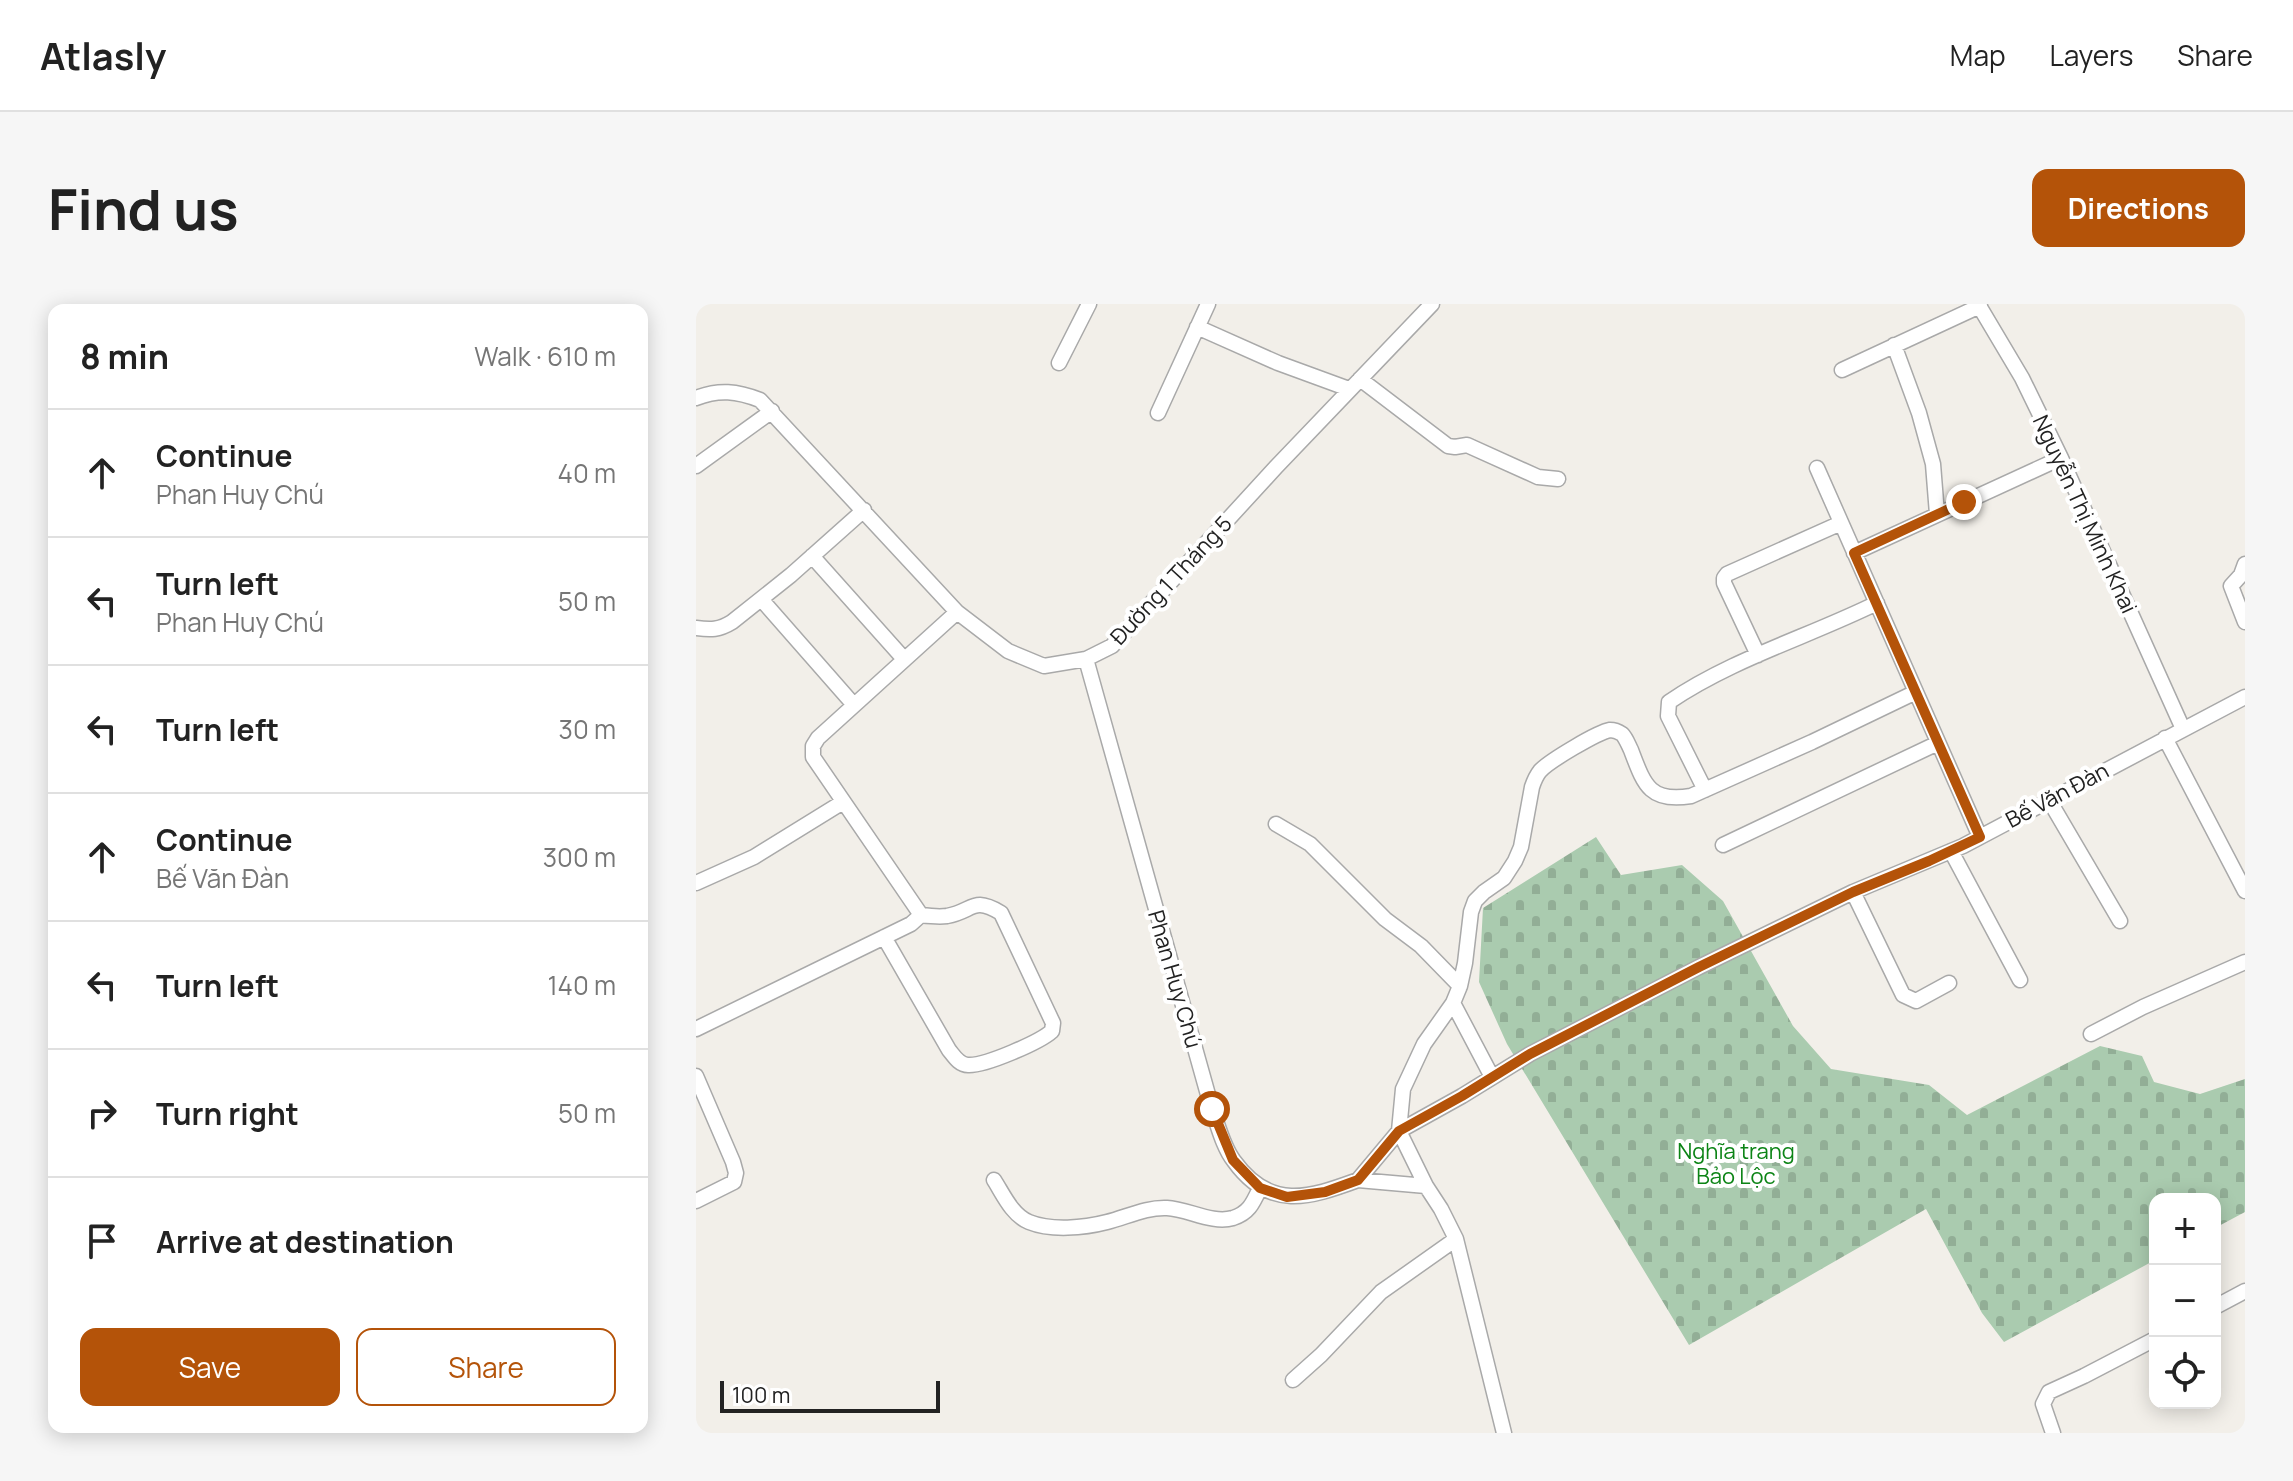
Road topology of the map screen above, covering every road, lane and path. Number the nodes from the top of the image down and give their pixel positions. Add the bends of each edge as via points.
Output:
1 (1089, 304) edge
2 (1208, 304) edge
3 (1432, 304) edge
4 (1979, 305) edge
5 (1197, 327) junction
6 (1894, 345) junction
7 (1059, 363) dead end
8 (1842, 370) dead end
9 (1354, 384) junction
10 (696, 398) edge
11 (772, 411) junction
12 (1158, 413) dead end
13 (2061, 458) junction
14 (696, 466) edge
15 (1817, 468) dead end
16 (1558, 479) dead end
17 (864, 510) junction
18 (1937, 514) junction
19 (1841, 523) junction
20 (1854, 553) junction
21 (812, 556) junction
22 (2245, 564) edge
23 (761, 599) junction
24 (1877, 603) junction
25 (957, 612) junction
26 (2245, 622) edge
27 (696, 628) edge
28 (1758, 655) junction
29 (904, 659) junction
30 (1086, 659) junction
31 (1916, 692) junction
32 (2245, 697) edge
33 (854, 705) junction
34 (2183, 729) junction
35 (2165, 738) junction
36 (1938, 743) junction
37 (1705, 790) junction
38 (2049, 800) junction
39 (843, 802) junction
40 (1276, 824) dead end
41 (1980, 837) junction
42 (1723, 845) dead end
43 (1951, 851) junction
44 (696, 883) edge
45 (2245, 891) edge
46 (1853, 892) junction
47 (921, 915) junction
48 (2120, 921) dead end
49 (884, 937) junction
50 (2245, 962) edge
51 (2020, 980) dead end
52 (1949, 983) dead end
53 (1460, 986) junction
54 (1453, 1003) junction
55 (696, 1029) edge
56 (2091, 1034) dead end
57 (696, 1076) edge
58 (1492, 1077) junction
59 (1399, 1131) junction
60 (994, 1180) dead end
61 (1358, 1180) junction
62 (1426, 1186) junction
63 (1260, 1188) junction
64 (696, 1201) edge
65 (1456, 1239) junction
66 (2245, 1291) edge
67 (2221, 1304) edge
68 (2149, 1342) edge
69 (1293, 1380) dead end
70 (1504, 1433) edge
71 (2053, 1433) edge

1 - 7 street
2 - 5 street
3 - 9 street, Đường 1 Tháng 5
4 - 6 street
4 - 13 street, Nguyễn Thị Minh Khai
5 - 9 street via 1278,363
5 - 12 street
6 - 8 street
6 - 18 street via 1933,464
9 - 16 street via 1448,446 1467,445 1538,477
9 - 30 street, Đường 1 Tháng 5 via 1112,646
10 - 11 street, Đường 1 Tháng 5 via 727,391 760,400
11 - 14 street
11 - 17 street, Đường 1 Tháng 5
13 - 18 street
13 - 34 street, Nguyễn Thị Minh Khai
15 - 19 street
17 - 21 street
17 - 25 street, Đường 1 Tháng 5
18 - 20 street
19 - 20 street
19 - 28 street via 1724,578
20 - 24 street
21 - 23 street
21 - 29 street
22 - 26 street via 2231,586
23 - 27 street via 723,628
23 - 33 street
24 - 28 street
24 - 31 street
25 - 29 street
25 - 30 street, Đường 1 Tháng 5 via 1008,651 1044,666
28 - 37 street via 1669,702 1668,716
29 - 33 street
30 - 63 street, Phan Huy Chú via 1212,1109 1233,1160
31 - 36 street
31 - 37 street
32 - 34 street, Bế Văn Đàn
33 - 39 street via 813,746 813,757
34 - 35 street, Bế Văn Đàn
35 - 38 street, Bế Văn Đàn
35 - 45 street
36 - 41 street
36 - 42 street
37 - 53 street via 1674,799 1648,788 1618,731 1600,734 1551,761 1532,787 1521,847 1510,872 1475,901
38 - 41 street, Bế Văn Đàn
38 - 48 street
39 - 44 street via 754,857
39 - 47 street
40 - 53 street via 1310,844
41 - 43 street, Bế Văn Đàn
43 - 46 street, Bế Văn Đàn
43 - 51 street
46 - 52 street via 1903,995 1916,1001
46 - 58 street, Bế Văn Đàn
47 - 49 street
47 - 49 street via 947,916 978,904 1001,913 1053,1023 1052,1031 1002,1056 962,1064
49 - 55 street
50 - 56 street
53 - 54 street
54 - 58 street
54 - 59 street via 1424,1044 1403,1089
57 - 64 street via 736,1173 734,1182
58 - 59 street, Bế Văn Đàn
59 - 61 street
59 - 62 street
60 - 63 street via 1017,1214 1054,1227 1106,1222 1150,1208 1230,1219 1251,1209
61 - 62 street
61 - 63 street via 1287,1197
62 - 65 street
65 - 69 street via 1381,1292
65 - 70 street
66 - 67 street
68 - 71 street via 2049,1392 2043,1404

